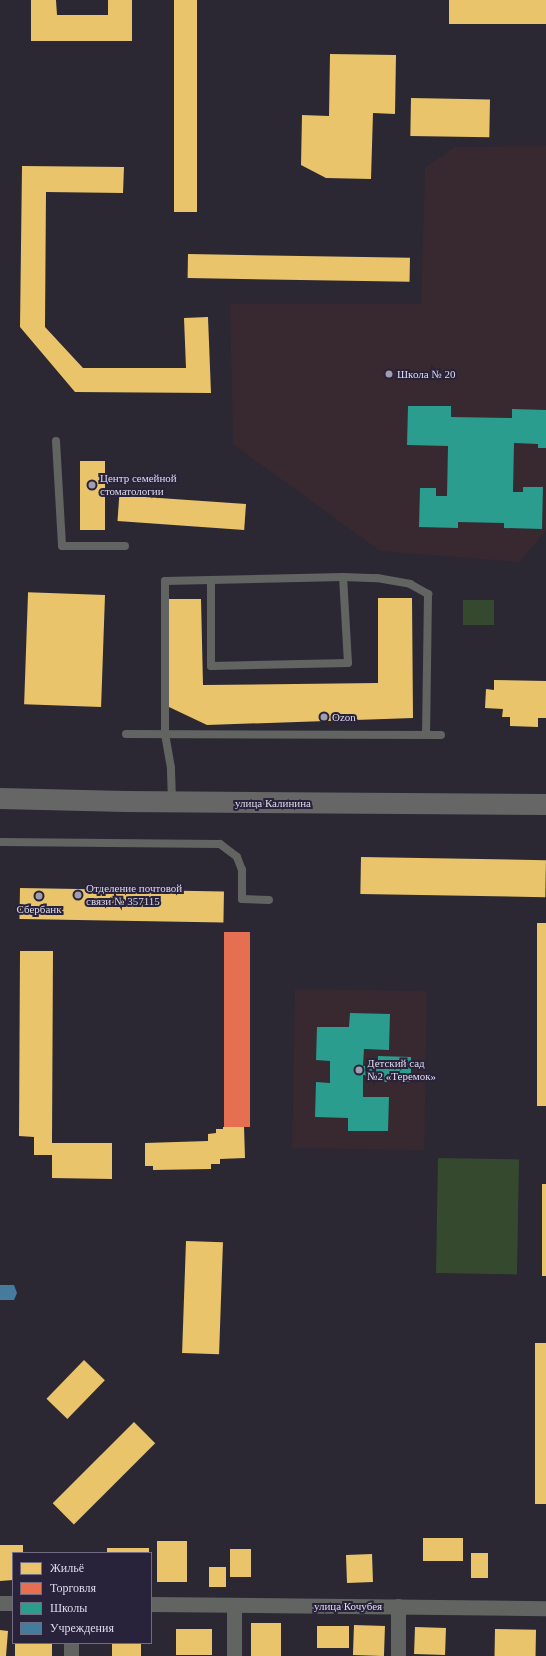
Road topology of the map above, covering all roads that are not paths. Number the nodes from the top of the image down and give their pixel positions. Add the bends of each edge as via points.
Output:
1 (56, 441) dead end
2 (125, 546) dead end
3 (343, 577) junction
4 (211, 581) junction
5 (165, 733) junction
6 (126, 734) dead end
7 (426, 734) junction
8 (441, 735) dead end
9 (0, 798) edge
10 (172, 801) junction
11 (546, 804) edge
12 (0, 842) edge
13 (269, 900) dead end
14 (0, 1603) edge
15 (12, 1603) edge
16 (152, 1604) edge
17 (234, 1606) junction
18 (398, 1606) junction
19 (546, 1608) edge
20 (71, 1644) edge
21 (71, 1656) edge
22 (234, 1656) edge
23 (398, 1656) edge

1 - 2 lane via 62,546
3 - 4 lane
3 - 4 lane via 348,662 211,666
3 - 7 lane via 377,578 410,584 428,594
4 - 5 lane via 165,581
5 - 6 lane
5 - 7 lane
5 - 10 lane via 171,768
7 - 8 lane
9 - 10 main road, улица Калинина
10 - 11 main road, улица Калинина
12 - 13 lane via 220,844 237,857 242,870 242,899
14 - 15 street
16 - 17 street, улица Кочубея
17 - 18 street, улица Кочубея
17 - 22 street
18 - 19 street, улица Кочубея
18 - 23 street
20 - 21 street

